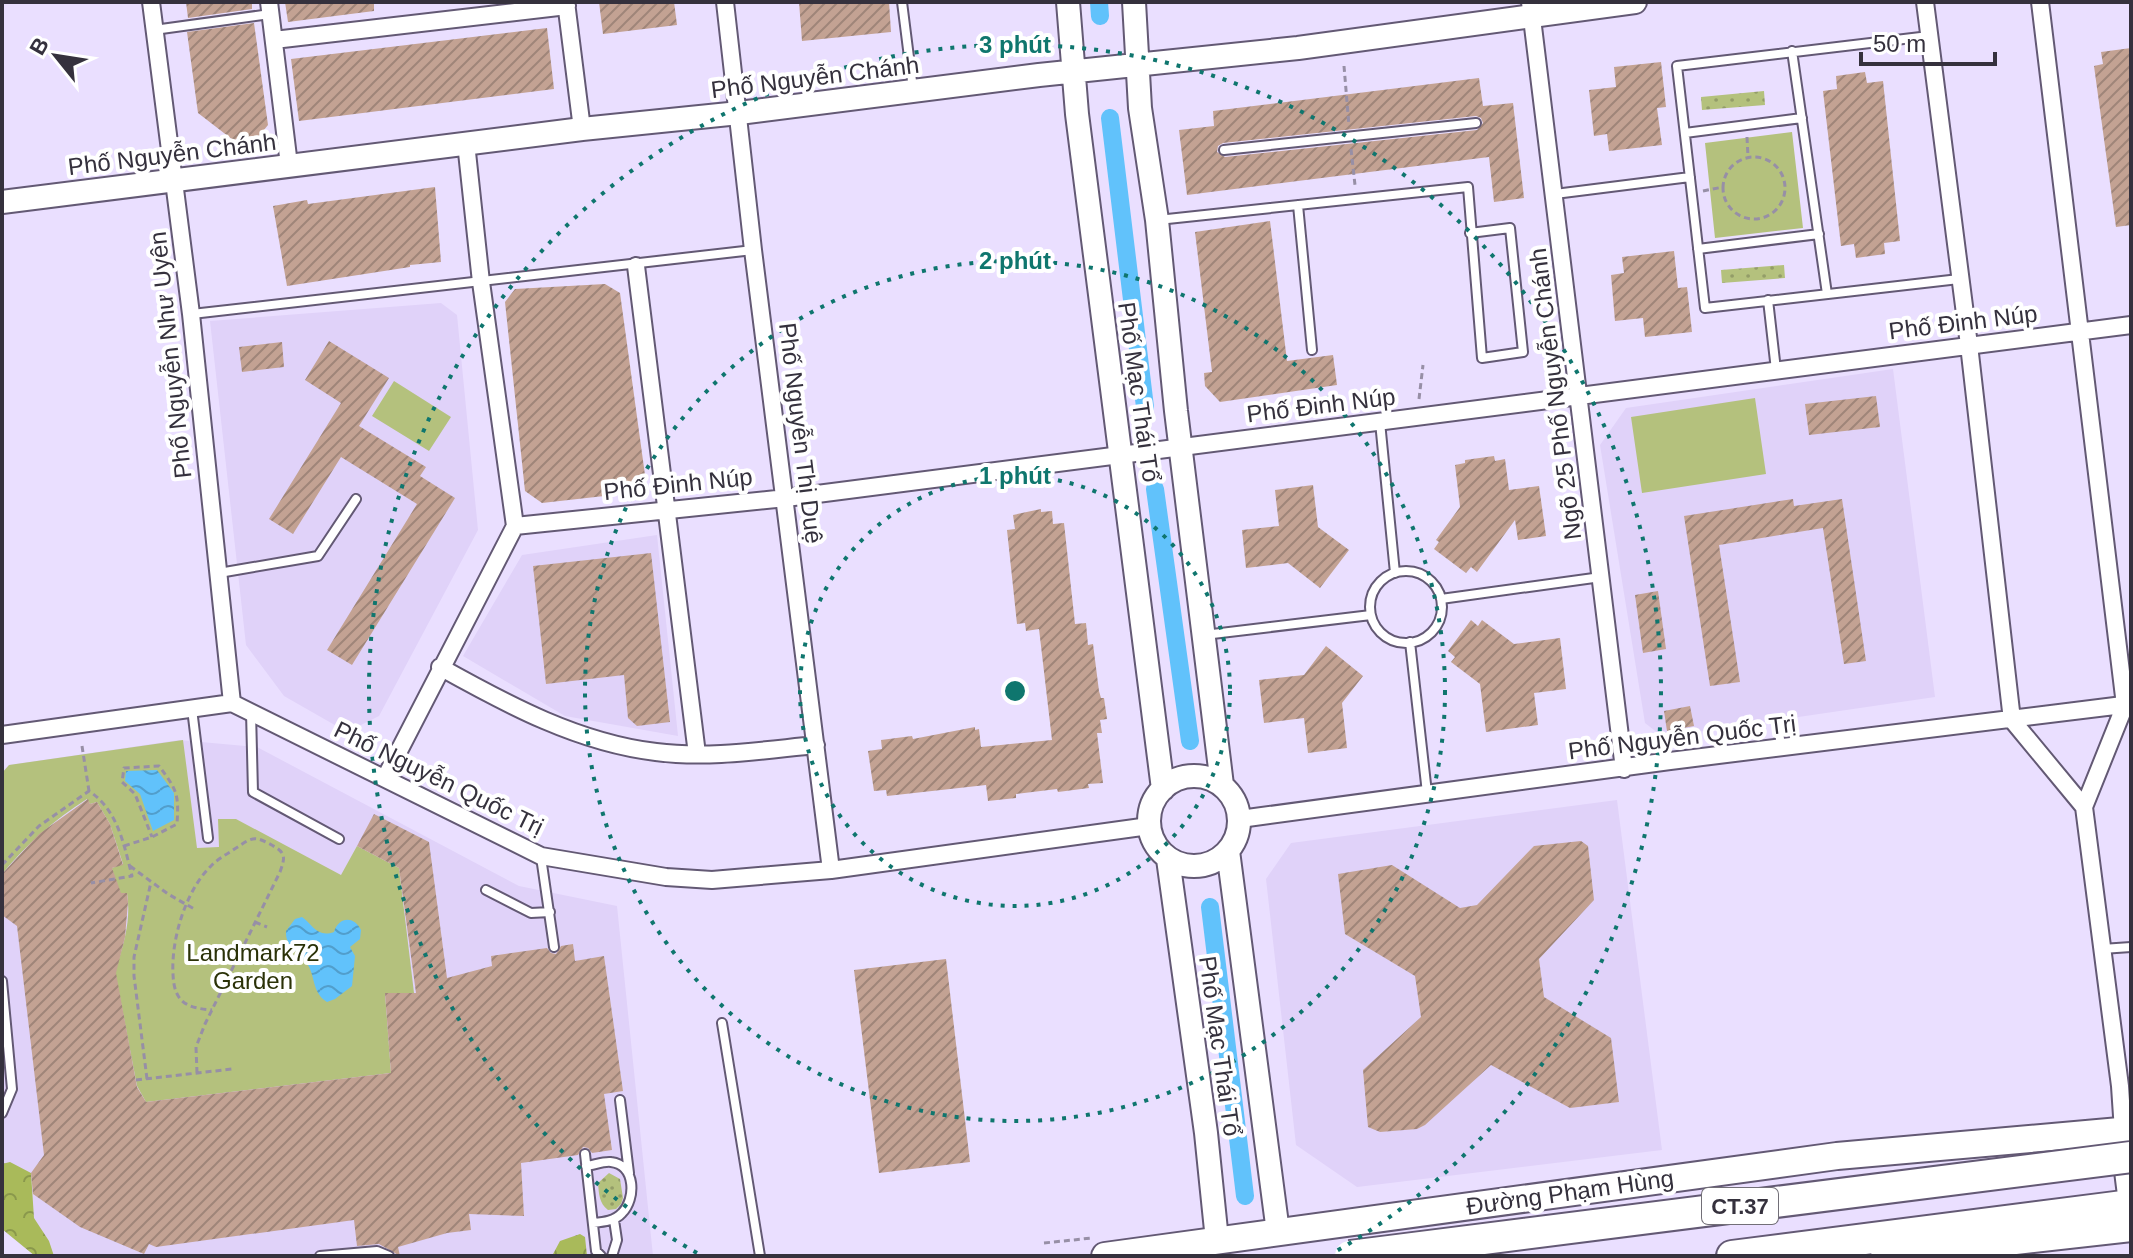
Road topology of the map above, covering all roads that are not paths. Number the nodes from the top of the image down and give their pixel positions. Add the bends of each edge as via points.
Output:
1 (151, 2) edge
2 (725, 2) edge
3 (902, 2) edge
4 (1068, 2) edge
5 (1134, 2) edge
6 (1635, 2) edge
7 (1925, 2) edge
8 (2040, 2) edge
9 (566, 4) edge
10 (270, 8) edge
11 (1531, 8) edge
12 (154, 30) junction
13 (1929, 36) junction
14 (274, 40) junction
15 (1792, 51) junction
16 (1137, 64) junction
17 (1073, 71) junction
18 (913, 91) junction
19 (739, 113) junction
20 (1802, 118) junction
21 (1476, 123) dead end
22 (582, 129) junction
23 (1685, 133) junction
24 (466, 143) junction
25 (1224, 150) dead end
26 (289, 165) junction
27 (1690, 177) junction
28 (175, 180) junction
29 (1555, 194) junction
30 (2, 202) edge
31 (1298, 205) junction
32 (1157, 220) junction
33 (1470, 233) junction
34 (1819, 234) junction
35 (1698, 249) junction
36 (753, 250) junction
37 (636, 266) junction
38 (1959, 279) junction
39 (481, 282) junction
40 (1827, 294) junction
41 (1768, 300) junction
42 (191, 314) junction
43 (2131, 325) edge
44 (2080, 331) junction
45 (1969, 345) junction
46 (1312, 350) dead end
47 (1776, 371) junction
48 (1577, 396) junction
49 (1380, 422) junction
50 (1180, 446) junction
51 (1121, 454) junction
52 (786, 498) junction
53 (356, 499) dead end
54 (667, 509) junction
55 (515, 526) junction
56 (218, 573) junction
57 (1395, 573) junction
58 (1601, 577) junction
59 (1441, 599) junction
60 (1371, 615) junction
61 (1203, 635) junction
62 (1410, 642) junction
63 (440, 667) junction
64 (232, 703) junction
65 (2128, 705) edge
66 (191, 708) junction
67 (251, 711) junction
68 (2012, 720) junction
69 (1778, 722) dead end
70 (2, 735) edge
71 (816, 745) junction
72 (1781, 749) junction
73 (697, 754) junction
74 (1624, 769) junction
75 (385, 778) junction
76 (1222, 785) junction
77 (1163, 789) junction
78 (1427, 794) junction
79 (2084, 807) junction
80 (1240, 819) junction
81 (1149, 826) junction
82 (208, 838) dead end
83 (339, 839) dead end
84 (1228, 851) junction
85 (541, 856) junction
86 (1168, 859) junction
87 (831, 870) junction
88 (486, 890) dead end
89 (550, 912) junction
90 (554, 947) dead end
91 (2131, 947) edge
92 (2102, 949) junction
93 (2, 981) edge
94 (722, 1023) dead end
95 (620, 1100) dead end
96 (2, 1113) edge
97 (2128, 1139) edge
98 (585, 1154) dead end
99 (586, 1166) junction
100 (629, 1174) junction
101 (2131, 1195) edge
102 (2131, 1205) edge
103 (614, 1220) junction
104 (593, 1223) junction
105 (2131, 1228) edge
106 (1278, 1232) junction
107 (1217, 1240) junction
108 (320, 1256) edge
109 (389, 1256) edge
110 (601, 1256) edge
111 (612, 1256) edge
112 (760, 1256) edge
113 (1105, 1256) edge
114 (1350, 1256) edge
115 (1732, 1256) edge
116 (1884, 1256) edge

1 - 12 street, Phố Nguyễn Như Uyên
2 - 19 street, Phố Nguyễn Thị Duệ
3 - 18 lane
4 - 17 street, Phố Mạc Thái Tổ
5 - 16 street, Phố Mạc Thái Tổ
6 - 11 street, Phố Nguyễn Chánh
7 - 13 street
8 - 44 street
9 - 14 street
9 - 22 street
10 - 12 lane
10 - 14 street
11 - 16 street, Phố Nguyễn Chánh via 1298,48
11 - 29 street, Ngõ 25 Phố Nguyễn Chánh
12 - 28 street, Phố Nguyễn Như Uyên
13 - 15 lane
13 - 38 street
14 - 26 street
15 - 20 lane
15 - 23 lane via 1677,66
16 - 17 street, Phố Nguyễn Chánh
16 - 32 street, Phố Mạc Thái Tổ
17 - 18 street, Phố Nguyễn Chánh
17 - 51 street, Phố Mạc Thái Tổ
18 - 19 street, Phố Nguyễn Chánh
19 - 22 street, Phố Nguyễn Chánh
19 - 36 street, Phố Nguyễn Thị Duệ
20 - 23 lane
20 - 34 lane
21 - 25 lane
22 - 24 street, Phố Nguyễn Chánh
23 - 27 lane
24 - 26 street, Phố Nguyễn Chánh
24 - 39 street
26 - 28 street, Phố Nguyễn Chánh
27 - 29 lane
27 - 35 lane
28 - 30 street, Phố Nguyễn Chánh
28 - 42 street, Phố Nguyễn Như Uyên
29 - 48 street, Ngõ 25 Phố Nguyễn Chánh
31 - 32 lane
31 - 33 lane via 1468,187
31 - 46 lane
32 - 50 street, Phố Mạc Thái Tổ
33 - 33 lane via 1482,358 1523,352 1510,228
34 - 35 lane
34 - 40 lane
35 - 41 lane via 1705,308
36 - 37 lane
36 - 52 street, Phố Nguyễn Thị Duệ
37 - 39 lane
37 - 54 street
38 - 40 lane
38 - 45 street
39 - 42 lane
39 - 55 street
40 - 41 lane
41 - 47 lane
42 - 56 street, Phố Nguyễn Như Uyên
43 - 44 street, Phố Đinh Núp
44 - 45 street, Phố Đinh Núp
44 - 65 street
45 - 47 street, Phố Đinh Núp
45 - 68 street
47 - 48 street, Phố Đinh Núp
48 - 49 street, Phố Đinh Núp
48 - 58 street, Ngõ 25 Phố Nguyễn Chánh
49 - 50 street, Phố Đinh Núp
49 - 57 lane
50 - 51 street, Phố Đinh Núp
50 - 61 street, Phố Mạc Thái Tổ
51 - 52 street, Phố Đinh Núp
51 - 77 street, Phố Mạc Thái Tổ
52 - 54 street, Phố Đinh Núp
52 - 71 street, Phố Nguyễn Thị Duệ
53 - 56 lane via 318,556
54 - 55 street, Phố Đinh Núp
54 - 73 street
55 - 63 street
56 - 64 street, Phố Nguyễn Như Uyên
57 - 59 lane via 1424,576
57 - 60 lane via 1375,589
58 - 59 lane
58 - 74 street, Ngõ 25 Phố Nguyễn Chánh
59 - 62 lane via 1432,631
60 - 61 lane
60 - 62 lane via 1382,634
61 - 76 street, Phố Mạc Thái Tổ
62 - 78 lane
63 - 73 street via 565,729 634,748
63 - 75 street
64 - 66 street, Phố Nguyễn Quốc Trị
64 - 67 street, Phố Nguyễn Quốc Trị
65 - 68 street, Phố Nguyễn Quốc Trị
65 - 79 street
66 - 70 street, Phố Nguyễn Quốc Trị
66 - 82 lane
67 - 75 street, Phố Nguyễn Quốc Trị
67 - 83 lane via 253,792
68 - 72 street, Phố Nguyễn Quốc Trị
68 - 79 street
69 - 72 lane
71 - 73 street
71 - 87 street, Phố Nguyễn Thị Duệ
72 - 74 street, Phố Nguyễn Quốc Trị
74 - 78 street, Phố Nguyễn Quốc Trị
75 - 85 street, Phố Nguyễn Quốc Trị
76 - 77 street via 1191,776
76 - 80 street via 1235,800
77 - 81 street via 1150,811
78 - 80 street, Phố Nguyễn Quốc Trị
79 - 92 street
80 - 84 street
81 - 86 street
81 - 87 street, Phố Nguyễn Quốc Trị
84 - 86 street via 1200,866
84 - 106 street, Phố Mạc Thái Tổ
85 - 87 street, Phố Nguyễn Quốc Trị via 712,880
85 - 89 lane
86 - 107 street, Phố Mạc Thái Tổ
88 - 89 lane via 531,913
89 - 90 lane
91 - 92 lane
92 - 97 street
93 - 96 lane via 12,1089
94 - 112 lane
95 - 100 lane
97 - 101 main road
97 - 106 main road, Đường Phạm Hùng via 1837,1156
97 - 114 highway, CT.37, bridge
98 - 99 lane
99 - 100 lane via 611,1162
99 - 104 lane
100 - 103 lane via 630,1202
102 - 115 highway, CT.37
103 - 104 lane
103 - 111 lane via 617,1240
104 - 110 lane
105 - 116 main road
106 - 107 main road, Đường Phạm Hùng
107 - 113 main road, Đường Phạm Hùng
108 - 109 lane via 377,1251

